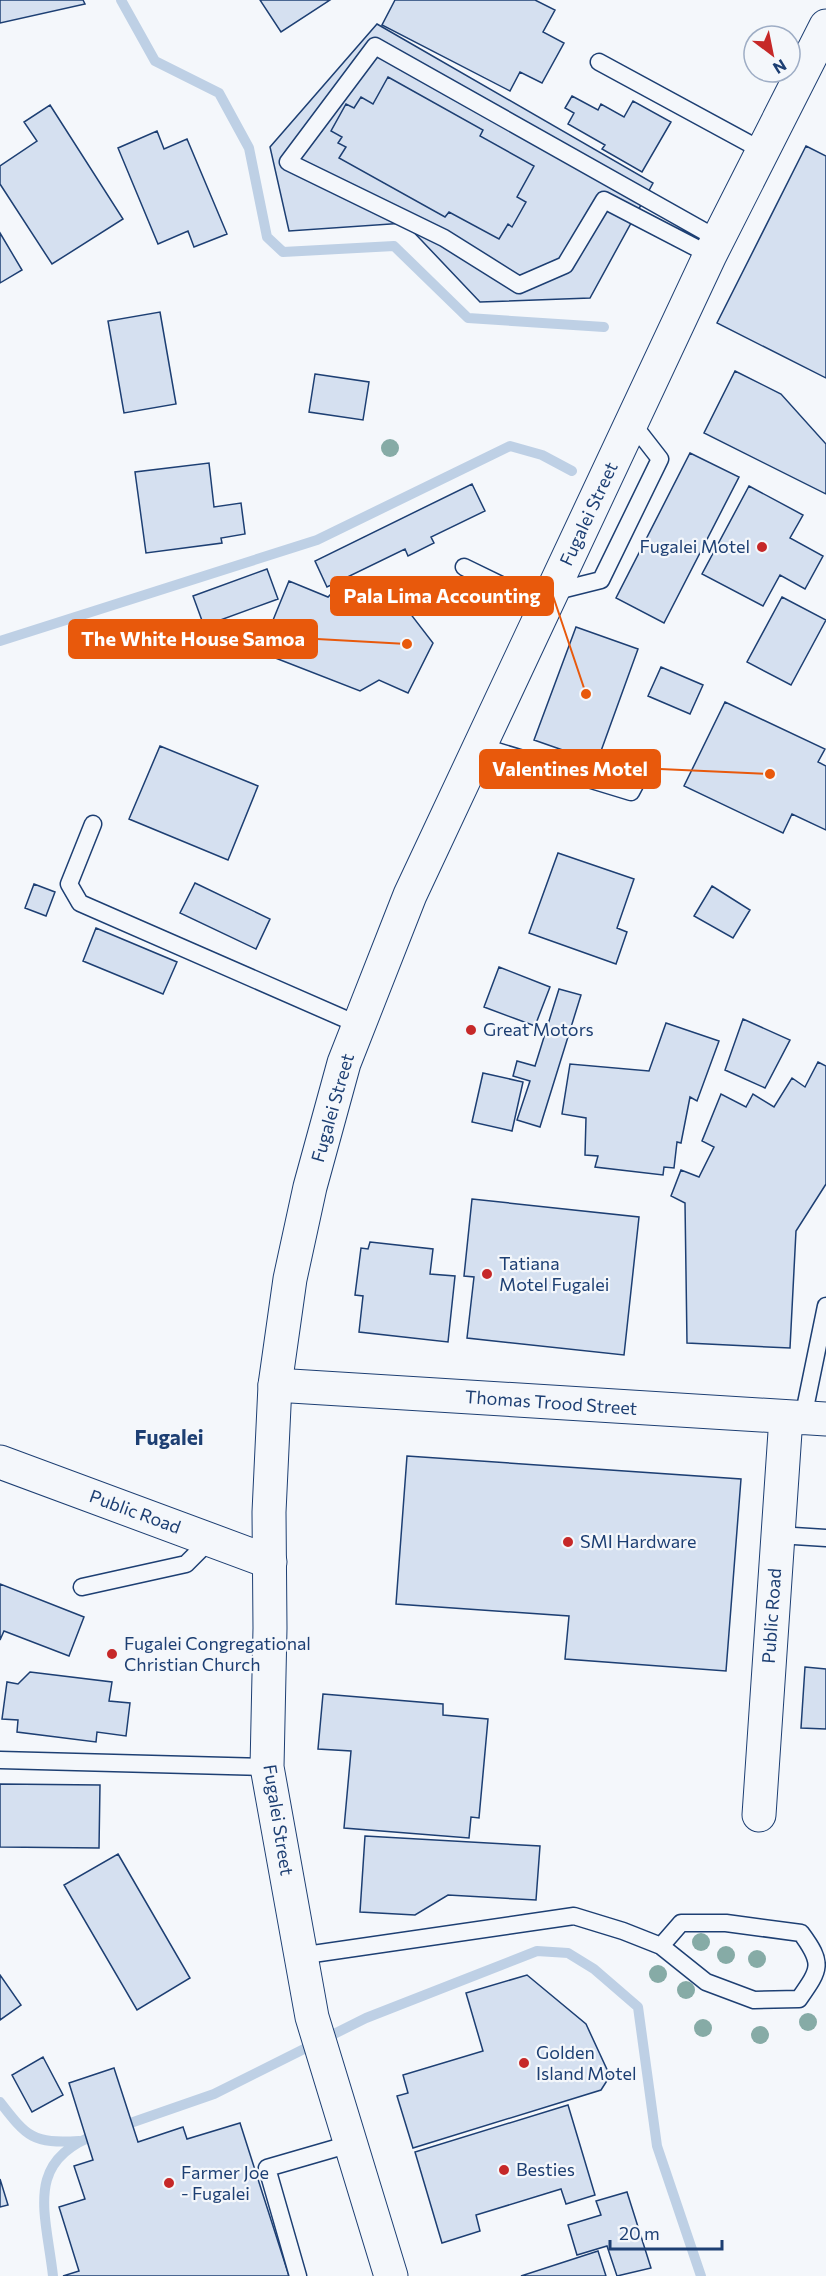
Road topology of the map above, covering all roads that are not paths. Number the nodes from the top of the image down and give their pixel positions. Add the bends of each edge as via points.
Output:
1 (826, 26) edge
2 (599, 62) dead end
3 (763, 151) junction
4 (714, 247) junction
5 (464, 567) dead end
6 (549, 599) junction
7 (480, 746) junction
8 (648, 760) dead end
9 (93, 824) dead end
10 (359, 1025) junction
11 (826, 1306) edge
12 (275, 1385) junction
13 (805, 1418) edge
14 (0, 1462) edge
15 (778, 1535) junction
16 (826, 1538) edge
17 (210, 1540) junction
18 (270, 1562) junction
19 (82, 1587) dead end
20 (0, 1760) edge
21 (267, 1767) junction
22 (759, 1815) dead end
23 (661, 1946) junction
24 (299, 1956) junction
25 (350, 2144) junction
26 (298, 2276) edge
27 (391, 2276) edge

1 - 3 main road, Fugalei Street
2 - 3 lane
3 - 4 main road, Fugalei Street
4 - 4 lane via 375,46 288,162 444,238 519,285 565,266 604,200
4 - 6 main road, Fugalei Street
5 - 6 lane
6 - 7 main road, Fugalei Street
7 - 8 lane via 631,792
7 - 10 main road, Fugalei Street via 410,895
9 - 10 lane via 69,884 80,903
10 - 12 main road, Fugalei Street via 344,1063 310,1187 290,1279
11 - 13 lane
12 - 13 main road, Thomas Trood Street
12 - 18 main road, Fugalei Street
13 - 15 main road, Public Road
14 - 17 main road, Public Road
15 - 16 lane
15 - 22 main road, Public Road
17 - 18 main road, Public Road
17 - 19 lane via 186,1563
18 - 21 main road, Fugalei Street
20 - 21 lane
21 - 24 main road, Fugalei Street
23 - 23 lane via 706,1982 754,2000 799,2000 816,1974 816,1953 801,1933 726,1923 681,1923
23 - 24 lane via 574,1916
24 - 25 main road, Fugalei Street via 312,2017
25 - 26 lane via 267,2168
25 - 27 main road, Fugalei Street

